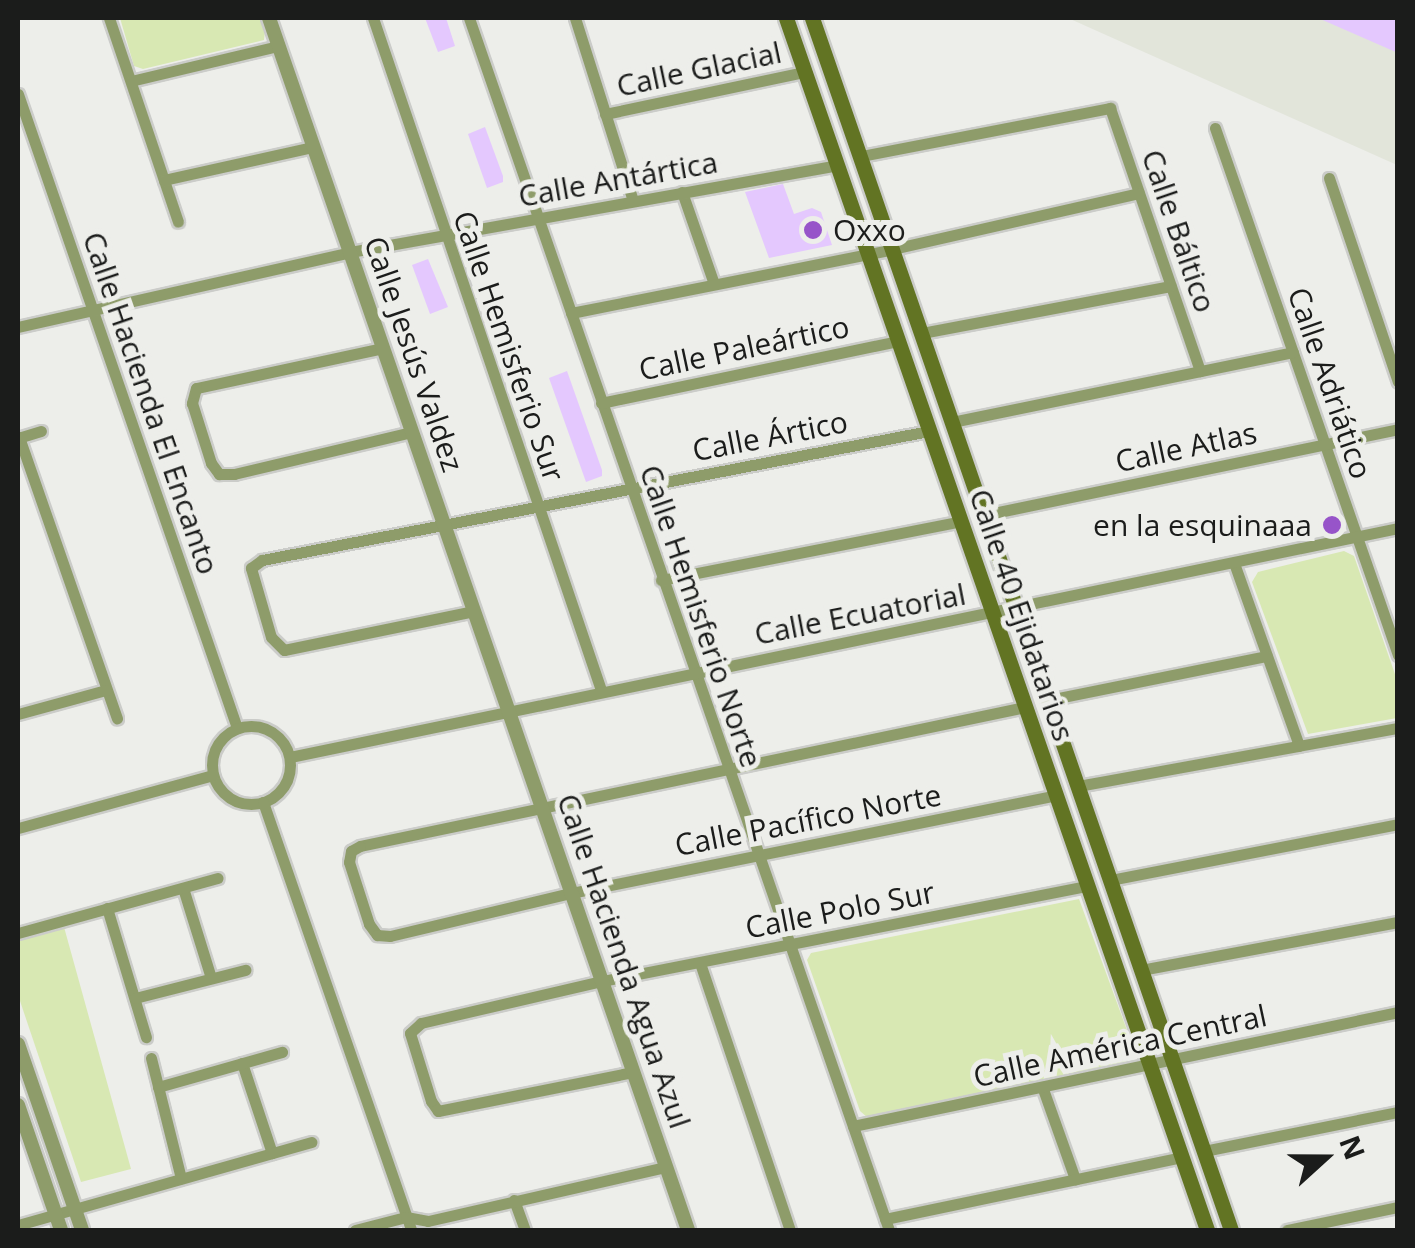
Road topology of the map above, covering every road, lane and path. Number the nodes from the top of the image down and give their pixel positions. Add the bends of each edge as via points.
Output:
1 (109, 18) edge
2 (269, 18) edge
3 (372, 18) edge
4 (469, 18) edge
5 (576, 18) edge
6 (786, 18) edge
7 (812, 18) edge
8 (278, 46) junction
9 (804, 72) junction
10 (130, 81) junction
11 (18, 94) edge
12 (604, 114) junction
13 (1216, 128) dead end
14 (313, 147) junction
15 (860, 156) junction
16 (837, 165) junction
17 (1330, 178) dead end
18 (164, 180) junction
19 (682, 192) junction
20 (1139, 193) junction
21 (633, 201) junction
22 (539, 220) junction
23 (178, 222) dead end
24 (446, 236) junction
25 (892, 249) junction
26 (350, 252) junction
27 (868, 254) junction
28 (714, 284) junction
29 (1171, 286) junction
30 (91, 307) junction
31 (571, 313) junction
32 (18, 327) edge
33 (922, 333) junction
34 (898, 342) junction
35 (383, 348) junction
36 (1293, 352) junction
37 (1200, 371) junction
38 (1398, 382) edge
39 (601, 403) junction
40 (952, 422) junction
41 (1398, 429) edge
42 (40, 431) dead end
43 (929, 431) junction
44 (412, 432) junction
45 (18, 438) edge
46 (1324, 443) junction
47 (630, 488) junction
48 (537, 507) junction
49 (984, 515) junction
50 (960, 521) junction
51 (444, 524) junction
52 (1398, 528) edge
53 (1356, 536) junction
54 (1234, 563) junction
55 (661, 580) junction
56 (1016, 608) junction
57 (474, 611) junction
58 (993, 614) junction
59 (1394, 632) edge
60 (1267, 656) junction
61 (1398, 656) edge
62 (693, 672) junction
63 (106, 690) junction
64 (601, 690) junction
65 (1048, 700) junction
66 (1025, 707) junction
67 (508, 709) junction
68 (18, 714) edge
69 (116, 718) dead end
70 (237, 728) junction
71 (1398, 728) edge
72 (1299, 746) junction
73 (290, 756) junction
74 (728, 770) junction
75 (214, 775) junction
76 (1078, 786) junction
77 (1056, 796) junction
78 (263, 802) junction
79 (540, 805) junction
80 (1398, 824) edge
81 (18, 828) edge
82 (759, 856) junction
83 (218, 878) dead end
84 (1110, 880) junction
85 (1087, 886) junction
86 (183, 888) junction
87 (571, 893) junction
88 (108, 908) junction
89 (1398, 922) edge
90 (18, 933) edge
91 (791, 945) junction
92 (700, 963) junction
93 (245, 970) dead end
94 (1142, 970) junction
95 (211, 978) junction
96 (602, 981) junction
97 (135, 998) junction
98 (1398, 1012) edge
99 (146, 1037) dead end
100 (18, 1044) edge
101 (282, 1052) dead end
102 (151, 1058) dead end
103 (1172, 1061) junction
104 (242, 1063) junction
105 (1150, 1066) junction
106 (633, 1072) junction
107 (158, 1087) junction
108 (1043, 1090) junction
109 (18, 1105) edge
110 (1398, 1112) edge
111 (21, 1124) edge
112 (854, 1126) junction
113 (311, 1142) dead end
114 (1204, 1151) junction
115 (272, 1153) junction
116 (1182, 1157) junction
117 (666, 1167) junction
118 (182, 1178) junction
119 (1075, 1179) junction
120 (514, 1200) junction
121 (1398, 1206) edge
122 (73, 1207) junction
123 (54, 1212) junction
124 (406, 1217) junction
125 (428, 1221) junction
126 (18, 1224) edge
127 (887, 1225) edge
128 (61, 1230) edge
129 (82, 1230) edge
130 (354, 1230) edge
131 (413, 1230) edge
132 (524, 1230) edge
133 (688, 1230) edge
134 (790, 1230) edge
135 (1207, 1230) edge
136 (1231, 1230) edge
137 (1288, 1230) edge

1 - 10 street
2 - 8 street, Calle Jesús Valdez
3 - 24 street, Calle Hemisferio Sur
4 - 22 street, Calle Hemisferio Norte
5 - 12 street
6 - 9 main road, Calle 40 Ejidatarios
7 - 15 main road, Calle 40 Ejidatarios
8 - 10 street
8 - 14 street, Calle Jesús Valdez
9 - 12 street, Calle Glacial
9 - 16 main road, Calle 40 Ejidatarios
10 - 18 street
11 - 30 street, Calle Hacienda El Encanto
12 - 21 street
13 - 36 street, Calle Adriático
14 - 18 street
14 - 26 street, Calle Jesús Valdez
15 - 20 street, Calle Báltico via 1110,108
15 - 25 main road, Calle 40 Ejidatarios
16 - 19 street, Calle Antártica
16 - 27 main road, Calle 40 Ejidatarios
17 - 38 street
18 - 23 street
19 - 21 street, Calle Antártica
19 - 28 street
20 - 25 street
20 - 29 street, Calle Báltico
21 - 22 street, Calle Antártica
22 - 24 street, Calle Antártica
22 - 31 street, Calle Hemisferio Norte
24 - 26 street, Calle Antártica
24 - 48 street, Calle Hemisferio Sur
25 - 27 street
25 - 33 main road, Calle 40 Ejidatarios
26 - 30 street, Calle Antártica
26 - 35 street, Calle Jesús Valdez
27 - 28 street
27 - 34 main road, Calle 40 Ejidatarios
28 - 31 street
29 - 33 street
29 - 37 street, Calle Báltico
30 - 32 street, Calle Antártica
30 - 70 street, Calle Hacienda El Encanto
31 - 39 street, Calle Hemisferio Norte
33 - 40 main road, Calle 40 Ejidatarios
34 - 39 street, Calle Paleártico
34 - 43 main road, Calle 40 Ejidatarios
35 - 44 street, Calle Jesús Valdez
35 - 44 street via 196,388 192,403 211,463 219,474 234,474
36 - 37 street
36 - 46 street, Calle Adriático
37 - 40 street
39 - 47 street, Calle Hemisferio Norte
40 - 49 main road, Calle 40 Ejidatarios
41 - 46 street, Calle Atlas
42 - 45 street
43 - 47 street, Calle Ártico
43 - 50 main road, Calle 40 Ejidatarios
44 - 51 street, Calle Jesús Valdez
45 - 63 street
46 - 49 street, Calle Atlas
46 - 53 street, Calle Adriático
47 - 48 street, Calle Ártico
47 - 55 street, Calle Hemisferio Norte
48 - 51 street, Calle Ártico
48 - 64 street, Calle Hemisferio Sur
49 - 56 main road, Calle 40 Ejidatarios
50 - 55 street
50 - 58 main road, Calle 40 Ejidatarios
51 - 57 street, Calle Jesús Valdez
51 - 57 street, Calle Ártico via 256,563 252,582 270,637 290,651
52 - 53 street, Calle Ecuatorial
53 - 54 street, Calle Ecuatorial
53 - 59 street, Calle Adriático
54 - 56 street, Calle Ecuatorial
54 - 60 street
55 - 62 street, Calle Hemisferio Norte
56 - 58 street, Calle Ecuatorial
56 - 65 main road, Calle 40 Ejidatarios
57 - 67 street, Calle Jesús Valdez
58 - 62 street, Calle Ecuatorial
58 - 66 main road, Calle 40 Ejidatarios
59 - 61 street, Calle Adriático
60 - 65 street
60 - 72 street
62 - 64 street, Calle Ecuatorial
62 - 74 street, Calle Hemisferio Norte
63 - 68 street
63 - 69 street
64 - 67 street, Calle Ecuatorial
65 - 76 main road, Calle 40 Ejidatarios
66 - 74 street
66 - 77 main road, Calle 40 Ejidatarios
67 - 73 street, Calle Ecuatorial
67 - 79 street, Calle Hacienda Agua Azul
70 - 73 street via 270,730
70 - 75 street via 214,752
71 - 72 street
72 - 76 street
73 - 78 street via 288,779
74 - 79 street
74 - 82 street, Calle Hemisferio Norte
75 - 78 street via 238,802
75 - 81 street
76 - 84 main road, Calle 40 Ejidatarios
77 - 82 street, Calle Pacífico Norte
77 - 85 main road, Calle 40 Ejidatarios
78 - 124 street
79 - 87 street, Calle Hacienda Agua Azul
79 - 87 street, Calle Pacífico Norte via 355,848 349,862 369,924 390,936
80 - 84 street
82 - 87 street, Calle Pacífico Norte
82 - 91 street, Calle Hemisferio Norte
83 - 86 street
84 - 94 main road, Calle 40 Ejidatarios
85 - 91 street, Calle Polo Sur
85 - 105 main road, Calle 40 Ejidatarios
86 - 88 street
86 - 95 street
87 - 96 street, Calle Hacienda Agua Azul
88 - 90 street
88 - 97 street
89 - 94 street
91 - 92 street, Calle Polo Sur
91 - 112 street, Calle Hemisferio Norte
92 - 96 street, Calle Polo Sur
92 - 134 street
93 - 95 street
94 - 103 main road, Calle 40 Ejidatarios
95 - 97 street
96 - 106 street, Calle Hacienda Agua Azul
96 - 106 street, Calle Polo Sur via 415,1025 412,1047 438,1111
97 - 99 street
98 - 103 street, Calle América Central
100 - 122 street
101 - 104 street
102 - 107 street
103 - 105 street, Calle América Central
103 - 114 main road, Calle 40 Ejidatarios
104 - 107 street
104 - 115 street
105 - 108 street, Calle América Central
105 - 116 main road, Calle 40 Ejidatarios
106 - 117 street, Calle Hacienda Agua Azul
107 - 118 street
108 - 112 street, Calle América Central
108 - 119 street
109 - 111 street
110 - 114 street
111 - 123 street
112 - 127 street, Calle Hemisferio Norte
113 - 115 street
114 - 136 main road, Calle 40 Ejidatarios
115 - 118 street
116 - 119 street
116 - 135 main road, Calle 40 Ejidatarios
117 - 120 street
117 - 133 street, Calle Hacienda Agua Azul
118 - 122 street
119 - 127 street
120 - 125 street
120 - 132 street
121 - 137 street
122 - 123 street
122 - 129 street
123 - 126 street
123 - 128 street
124 - 125 street
124 - 130 street
124 - 131 street
125 - 131 street

